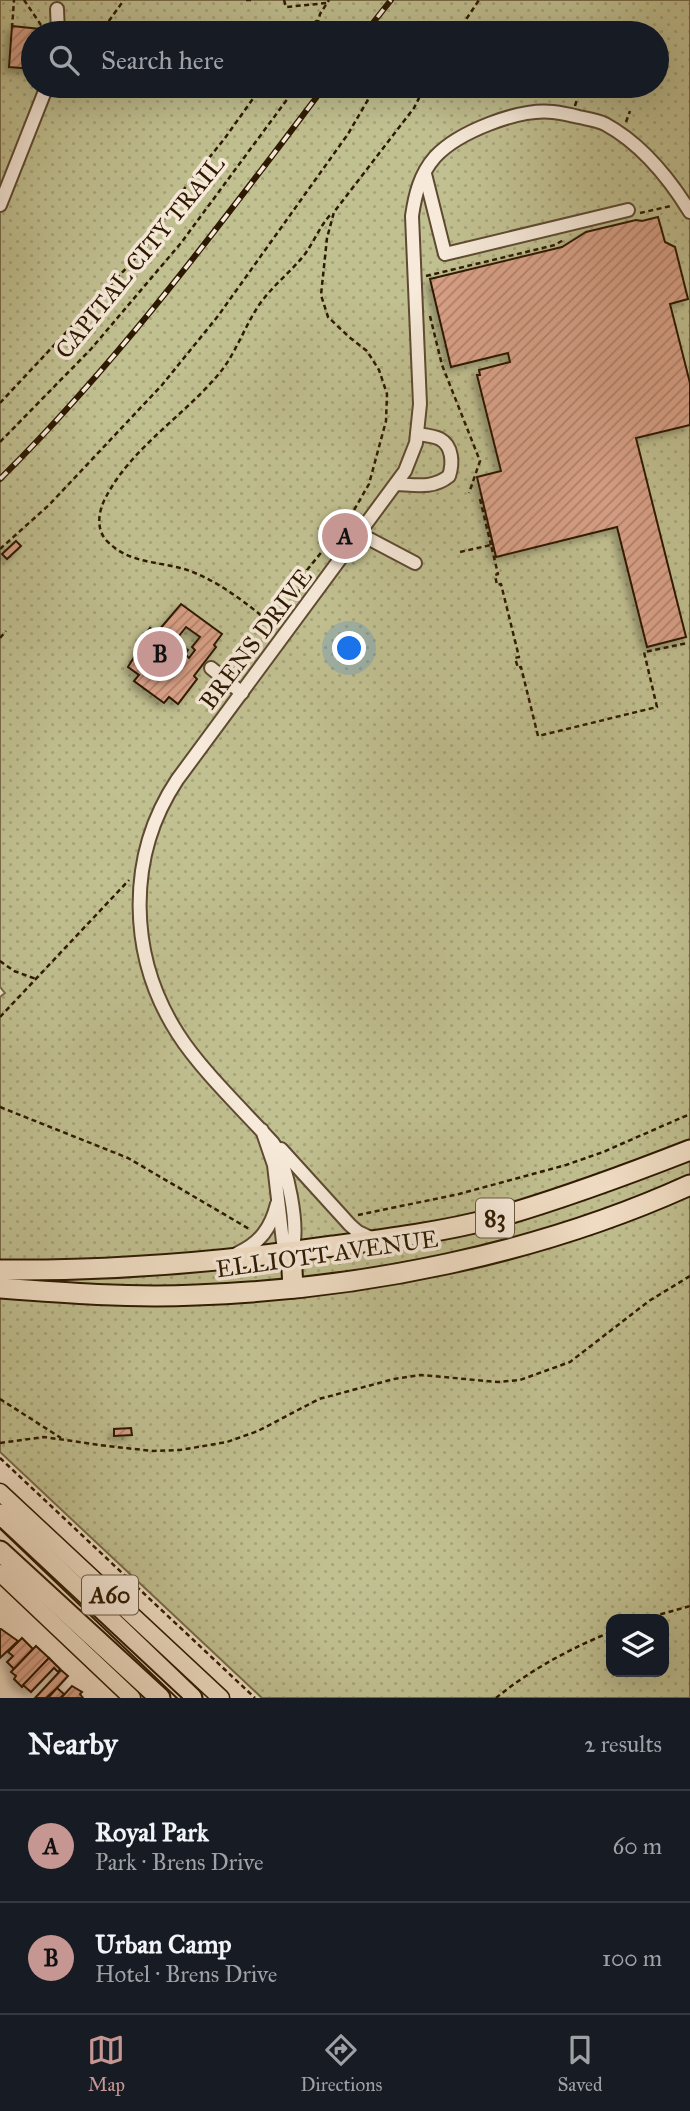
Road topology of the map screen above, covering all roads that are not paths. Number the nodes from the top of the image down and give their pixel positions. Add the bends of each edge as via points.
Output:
1 (57, 9) dead end
2 (58, 21) edge
3 (42, 98) edge
4 (425, 174) junction
5 (690, 186) edge
6 (679, 195) junction
7 (0, 205) edge
8 (689, 209) edge
9 (629, 213) road end
10 (417, 434) junction
11 (396, 484) junction
12 (360, 534) junction
13 (415, 563) dead end
14 (211, 668) dead end
15 (242, 693) junction
16 (264, 1133) junction
17 (690, 1150) edge
18 (690, 1185) edge
19 (278, 1195) junction
20 (377, 1240) junction
21 (291, 1252) junction
22 (189, 1262) junction
23 (0, 1270) edge
24 (0, 1288) edge
25 (293, 1288) junction
26 (0, 1492) edge
27 (0, 1514) edge
28 (0, 1550) edge
29 (0, 1573) edge
30 (106, 1660) junction
31 (132, 1698) edge
32 (160, 1698) edge
33 (192, 1698) edge
34 (221, 1698) edge

1 - 2 street
3 - 7 street
4 - 6 street, BRENS DRIVE via 435,158 479,129 551,111 602,122 621,134
4 - 9 street via 445,254
4 - 10 street, BRENS DRIVE via 416,189 412,216 420,404
5 - 6 street
6 - 8 street, BRENS DRIVE
10 - 11 street, BRENS DRIVE
10 - 11 street via 441,439 449,449 449,476 425,486
11 - 12 street, BRENS DRIVE
12 - 13 street
12 - 15 street, BRENS DRIVE
14 - 15 street
15 - 16 street, BRENS DRIVE via 161,807 143,864 139,911 143,952 165,1012 190,1051
16 - 19 street, BRENS DRIVE
16 - 20 street via 345,1220
16 - 21 street, BRENS DRIVE via 279,1152 286,1172 295,1241
17 - 20 highway, ELLIOTT AVENUE / 83 via 504,1215
18 - 25 highway, ELLIOTT AVENUE / 83 via 564,1234 440,1265
19 - 21 street, BRENS DRIVE via 283,1242
19 - 22 street via 272,1220 257,1242 231,1255
20 - 21 highway, ELLIOTT AVENUE / 83
21 - 22 highway, ELLIOTT AVENUE / 83
21 - 25 highway
22 - 23 highway, ELLIOTT AVENUE / 83
24 - 25 highway, ELLIOTT AVENUE / 83 via 196,1296
26 - 34 main road, A60
27 - 33 highway, A60
28 - 30 highway, A60
29 - 30 main road, A60
30 - 31 main road, A60
30 - 32 highway, A60

